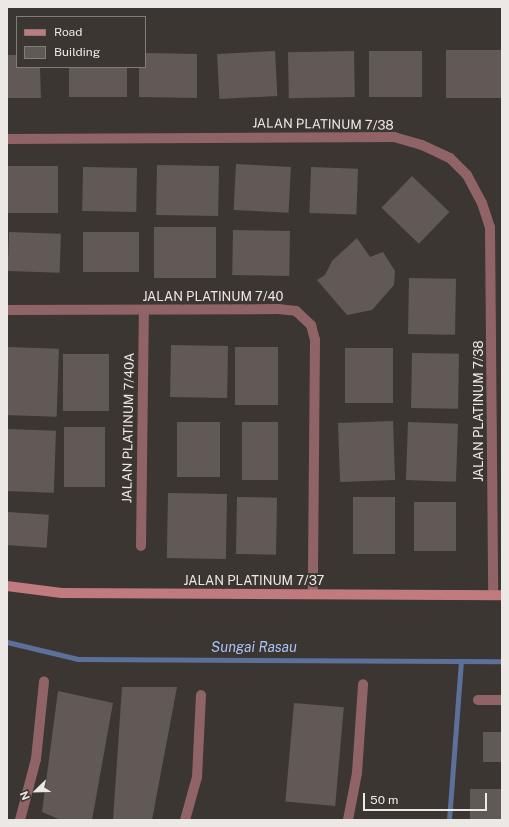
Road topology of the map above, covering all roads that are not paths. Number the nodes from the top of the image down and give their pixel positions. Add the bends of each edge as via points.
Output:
1 (7, 139) edge
2 (7, 310) edge
3 (144, 310) junction
4 (141, 546) dead end
5 (7, 586) edge
6 (313, 594) junction
7 (497, 595) edge
8 (44, 681) dead end
9 (363, 684) dead end
10 (201, 696) dead end
11 (478, 700) dead end
12 (502, 700) edge
13 (20, 820) edge
14 (185, 820) edge
15 (348, 820) edge

1 - 7 street, JALAN PLATINUM 7/38 via 394,137 422,144 450,158 467,175 482,203 490,228
2 - 3 street, JALAN PLATINUM 7/40
3 - 4 street, JALAN PLATINUM 7/40A
3 - 6 street, JALAN PLATINUM 7/40 via 278,309 296,311 311,325 315,340
5 - 6 street, JALAN PLATINUM 7/37 via 62,593
6 - 7 street, JALAN PLATINUM 7/37
8 - 13 street via 36,759
9 - 15 street via 357,773
10 - 14 street via 197,777
11 - 12 street

